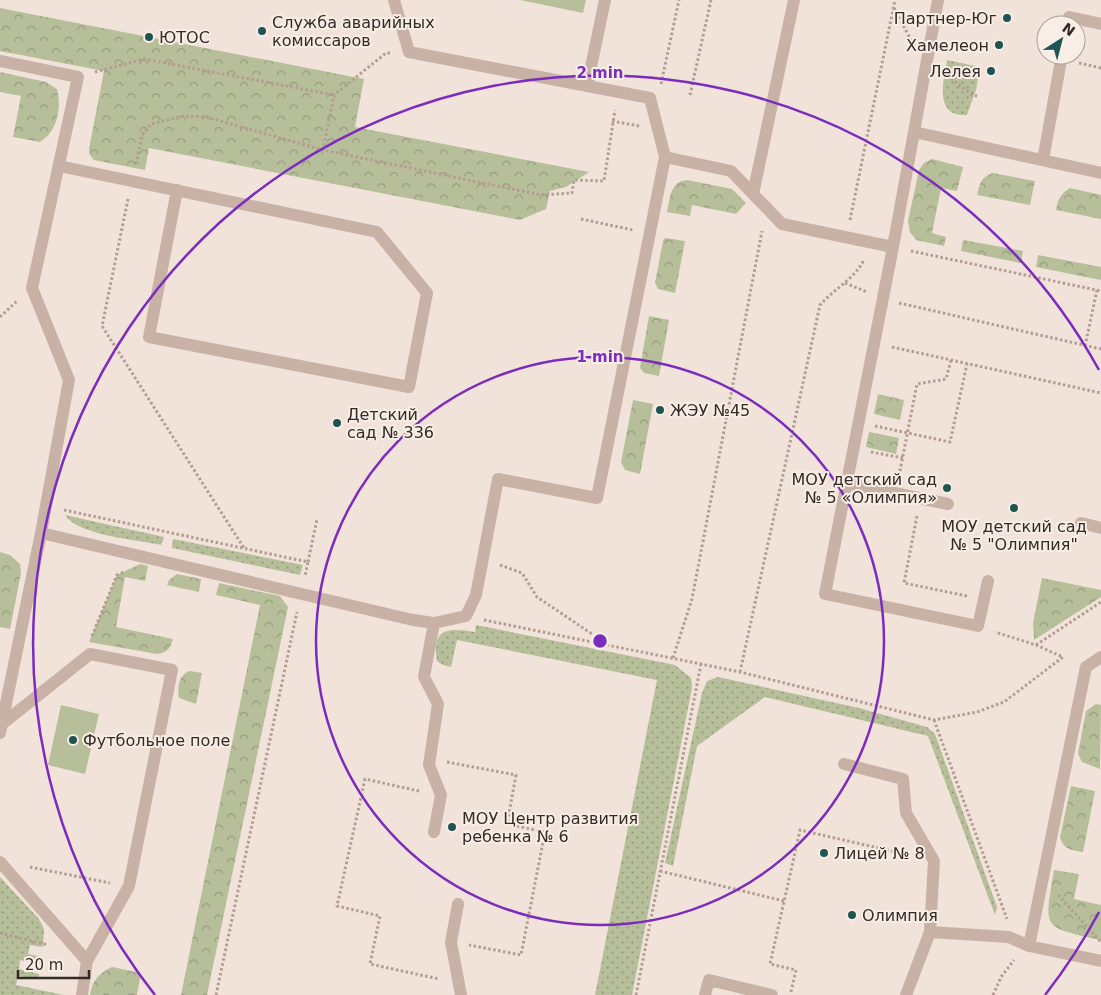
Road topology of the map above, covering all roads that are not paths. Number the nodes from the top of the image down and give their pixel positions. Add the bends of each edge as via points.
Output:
1 (394, 0) edge
2 (605, 0) edge
3 (794, 0) edge
4 (938, 0) edge
5 (1086, 21) edge
6 (1101, 24) edge
7 (0, 61) edge
8 (1060, 65) edge
9 (587, 86) junction
10 (914, 132) junction
11 (665, 157) junction
12 (1043, 160) junction
13 (59, 166) junction
14 (1101, 173) edge
15 (177, 190) junction
16 (753, 194) junction
17 (893, 247) junction
18 (846, 483) junction
19 (948, 504) dead end
20 (1081, 523) dead end
21 (1101, 528) edge
22 (41, 533) junction
23 (988, 581) dead end
24 (434, 623) junction
25 (1101, 657) edge
26 (1, 728) edge
27 (844, 764) dead end
28 (434, 832) dead end
29 (0, 862) edge
30 (458, 904) dead end
31 (930, 932) junction
32 (1029, 946) junction
33 (83, 957) junction
34 (1101, 961) edge
35 (460, 989) edge
36 (82, 995) edge
37 (705, 995) edge
38 (772, 995) edge
39 (906, 995) edge

1 - 9 lane via 409,52
2 - 9 lane
3 - 16 lane
4 - 10 lane
5 - 6 lane
7 - 13 lane via 78,77
8 - 12 lane
9 - 11 lane via 650,98
10 - 12 lane
10 - 17 lane
11 - 16 lane via 731,171
11 - 24 lane via 598,498 498,479 476,594 466,616
12 - 14 lane
13 - 15 lane
13 - 22 lane via 32,288 70,380
15 - 15 lane via 377,232 427,293 409,387 149,337
16 - 17 lane via 782,224
17 - 18 lane
18 - 19 lane
18 - 23 lane via 826,594 978,626
20 - 21 lane
22 - 24 lane
22 - 26 lane
24 - 28 lane via 424,677 438,704 429,765 441,795
25 - 32 lane via 1086,666
26 - 33 lane via 90,654 172,670 129,886
27 - 31 lane via 903,778 906,813 934,861
29 - 33 lane
30 - 35 lane via 451,942
31 - 32 lane via 1009,937
31 - 39 lane
32 - 34 lane
33 - 36 lane
37 - 38 lane via 709,980

